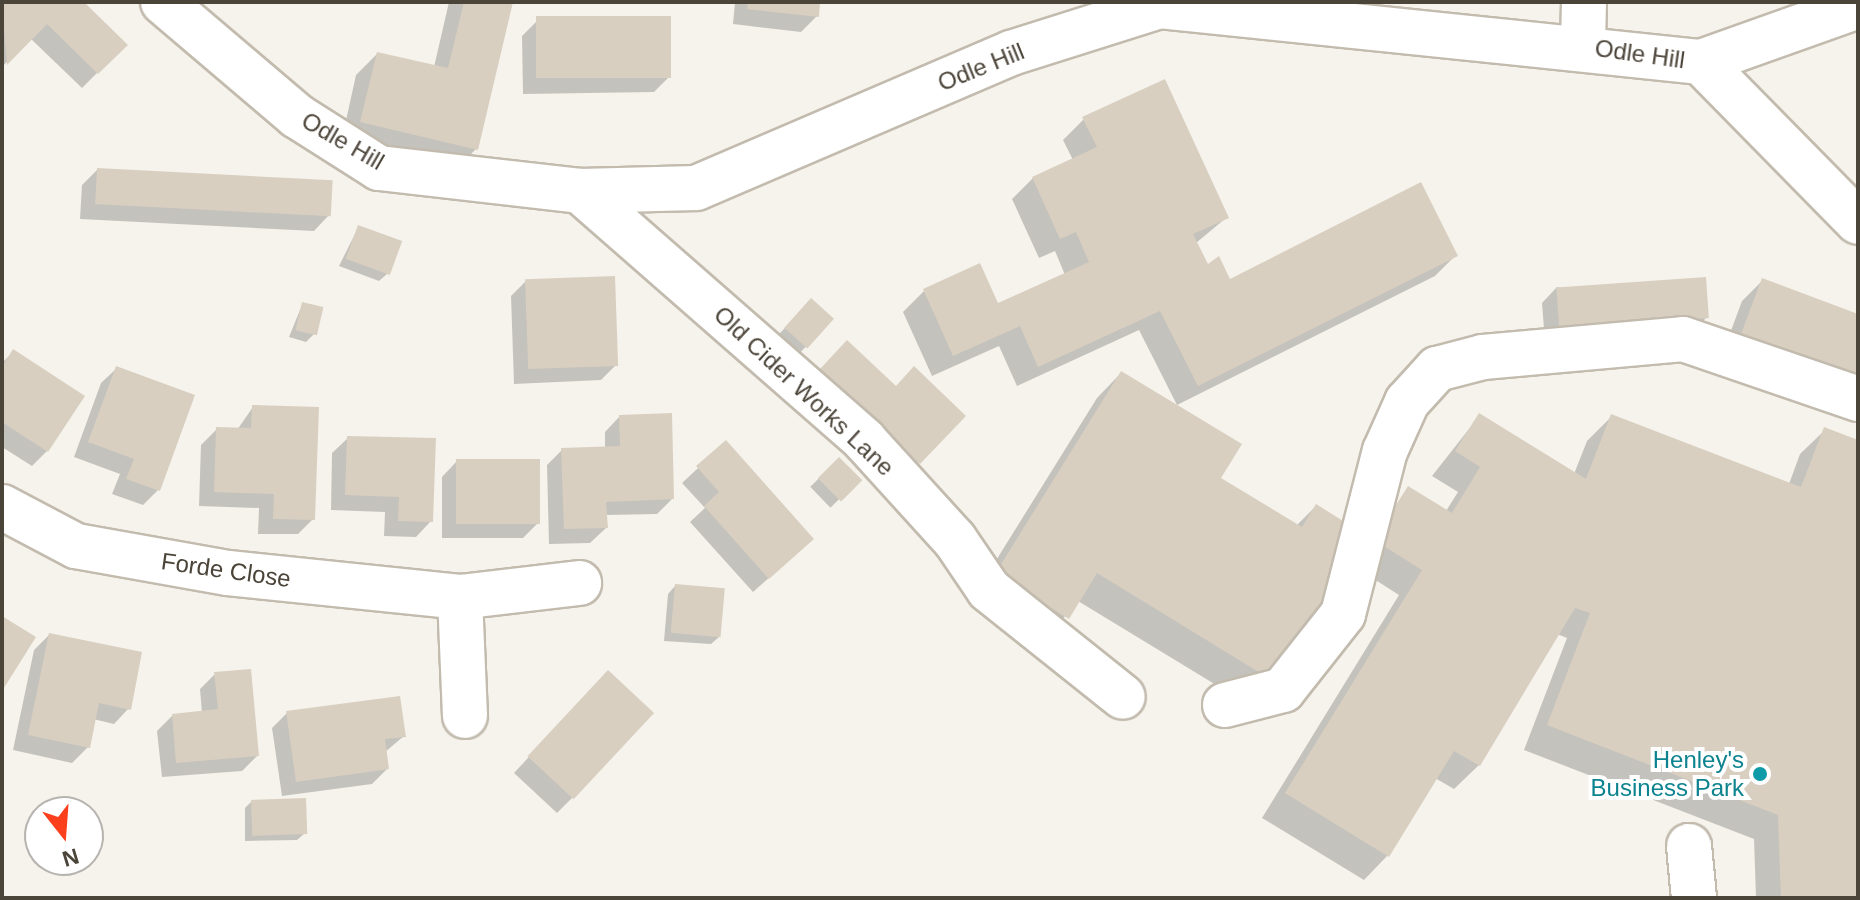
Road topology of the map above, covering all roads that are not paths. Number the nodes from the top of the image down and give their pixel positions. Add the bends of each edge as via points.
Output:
1 (163, 2) edge
2 (1584, 2) edge
3 (1858, 6) edge
4 (1583, 45) junction
5 (1701, 62) junction
6 (580, 191) junction
7 (1858, 222) edge
8 (1858, 399) edge
9 (2, 507) edge
10 (579, 583) dead end
11 (460, 597) junction
12 (1123, 697) dead end
13 (1225, 705) dead end
14 (465, 716) dead end
15 (1689, 846) dead end
16 (1694, 898) edge

1 - 6 street, Odle Hill via 297,116 379,168
2 - 4 street
3 - 5 street, Odle Hill
4 - 5 street, Odle Hill
4 - 6 street, Odle Hill via 1160,6 1011,53 696,188
5 - 7 street
6 - 12 street, Old Cider Works Lane via 864,440 955,540 989,590
8 - 13 street via 1683,339 1462,359 1437,369 1407,402 1385,451 1343,614 1283,690
9 - 11 street, Forde Close via 76,546 228,573
10 - 11 street, Forde Close
11 - 14 street
15 - 16 street

